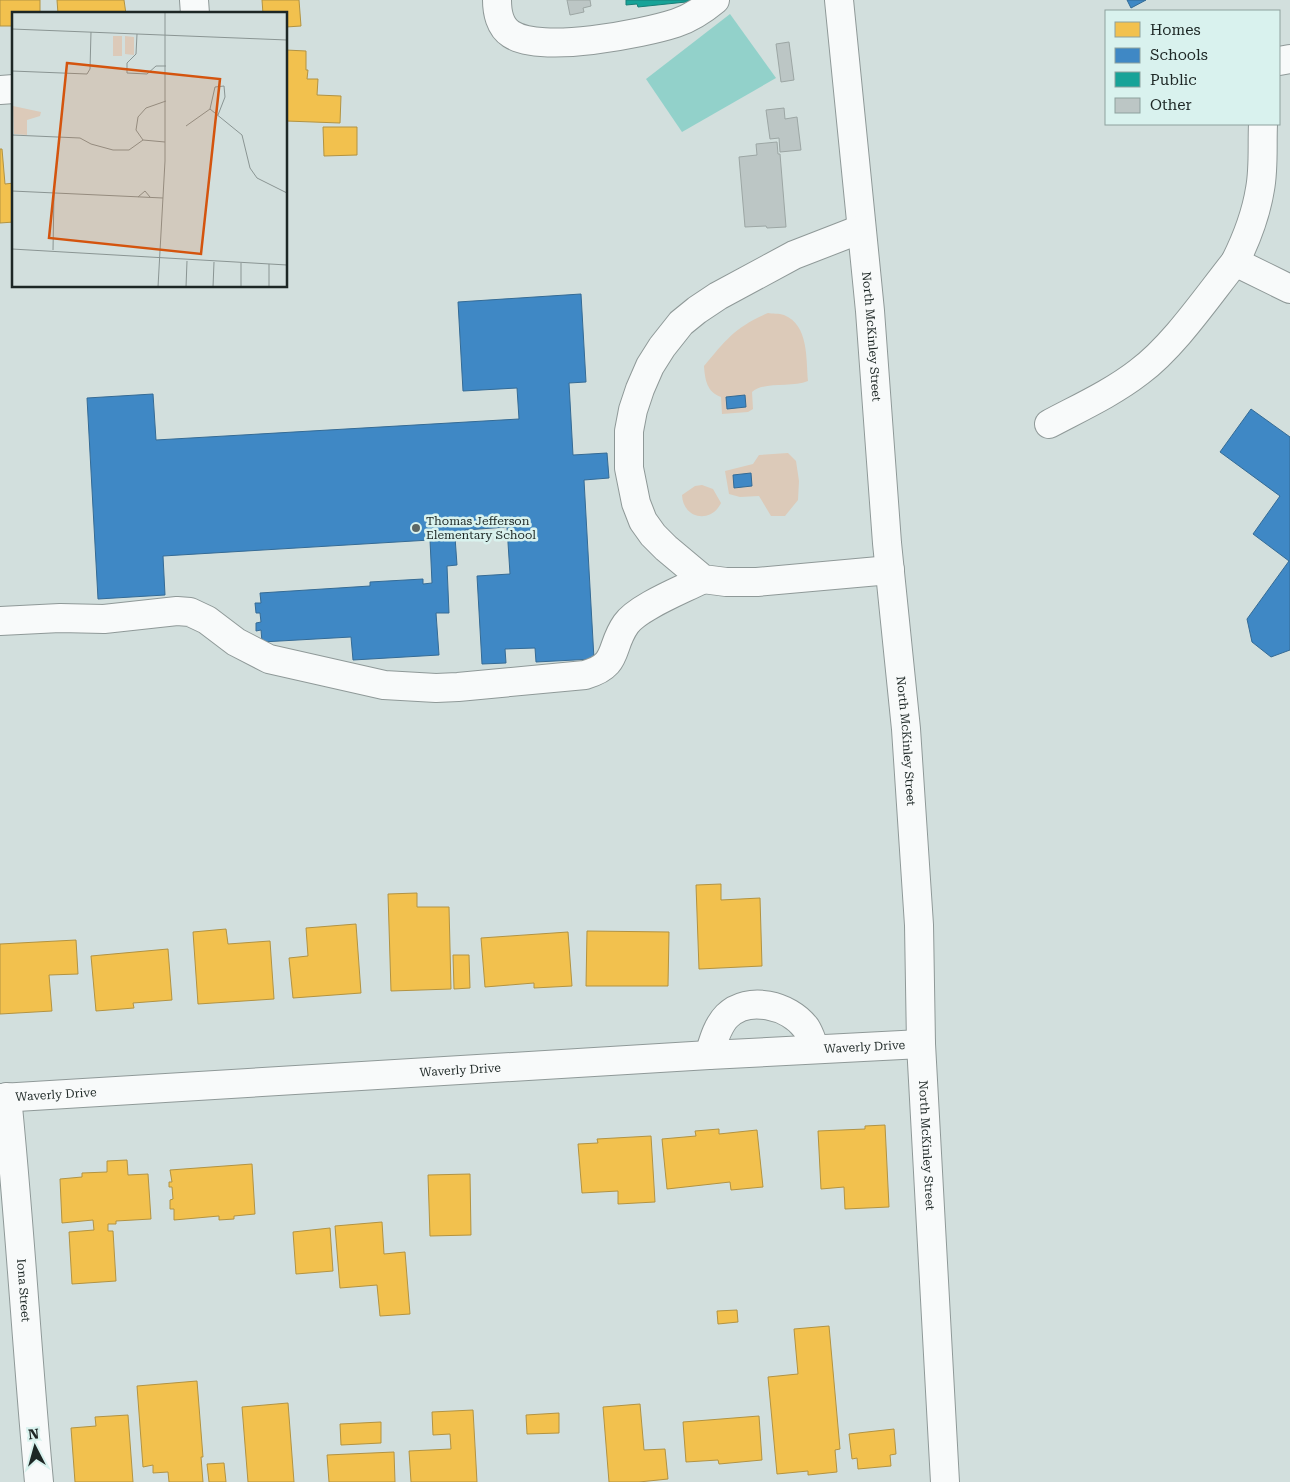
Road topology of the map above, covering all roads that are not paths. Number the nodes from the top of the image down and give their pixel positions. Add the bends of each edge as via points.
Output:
1 (497, 0) edge
2 (715, 0) edge
3 (839, 0) edge
4 (1263, 125) edge
5 (861, 229) junction
6 (1235, 262) junction
7 (1290, 289) edge
8 (1049, 424) dead end
9 (890, 570) junction
10 (703, 579) junction
11 (0, 621) edge
12 (921, 1044) junction
13 (815, 1049) junction
14 (709, 1055) junction
15 (4, 1098) edge
16 (39, 1482) edge
17 (946, 1482) edge

1 - 2 street via 499,16 510,34 532,41 550,42 623,36 676,23 698,14
3 - 5 street, North McKinley Street
4 - 6 street via 1260,189
5 - 9 street, North McKinley Street
5 - 10 street via 794,255 697,310 670,335 646,374 629,431 629,468 636,502 653,535
6 - 7 street
6 - 8 street via 1169,343 1139,372
9 - 10 street via 756,582
9 - 12 street, North McKinley Street via 906,729 919,925
10 - 11 street via 634,616 627,623 614,653 596,672 458,687 384,685 270,659 236,642 207,620 190,612 104,619
12 - 13 street, Waverly Drive
12 - 17 street, North McKinley Street
13 - 14 street, Waverly Drive
13 - 14 street via 806,1028 796,1017 774,1006 761,1005 738,1009 726,1017
14 - 15 street, Waverly Drive
15 - 16 street, Iona Street via 16,1179

